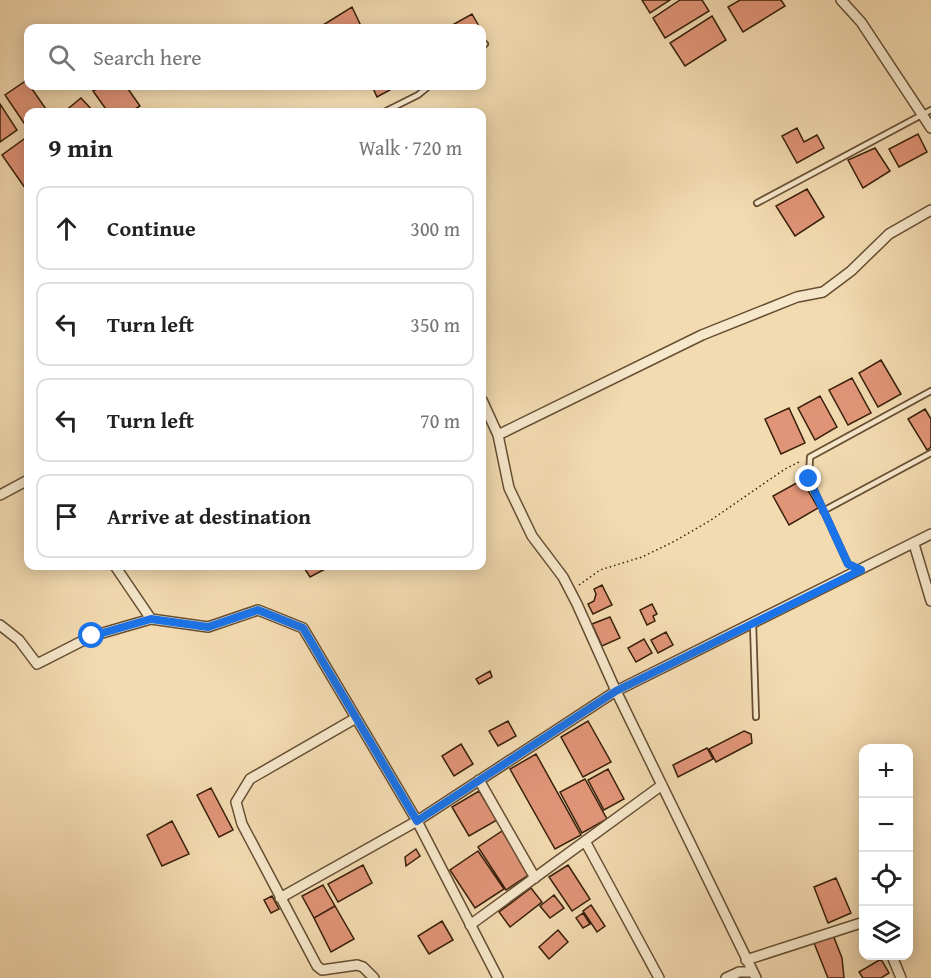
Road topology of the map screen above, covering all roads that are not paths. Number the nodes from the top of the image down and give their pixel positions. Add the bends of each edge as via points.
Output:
1 (841, 0) edge
2 (424, 90) edge
3 (392, 108) edge
4 (927, 112) edge
5 (931, 128) edge
6 (757, 203) dead end
7 (931, 210) edge
8 (931, 392) edge
9 (486, 409) edge
10 (498, 435) junction
11 (931, 453) edge
12 (24, 482) edge
13 (0, 495) edge
14 (823, 511) junction
15 (931, 534) edge
16 (914, 544) junction
17 (118, 570) edge
18 (861, 570) junction
19 (931, 601) edge
20 (151, 619) junction
21 (753, 623) junction
22 (0, 625) edge
23 (616, 691) junction
24 (756, 717) dead end
25 (356, 718) junction
26 (479, 780) junction
27 (662, 785) junction
28 (417, 821) junction
29 (585, 841) junction
30 (535, 878) junction
31 (280, 898) junction
32 (859, 924) edge
33 (470, 925) junction
34 (746, 960) junction
35 (894, 960) edge
36 (754, 975) edge
37 (374, 978) edge
38 (498, 978) edge
39 (659, 978) edge
40 (726, 978) edge
41 (901, 978) edge

1 - 4 street
2 - 3 lane
4 - 5 street
4 - 6 lane
7 - 10 street via 889,234 851,271 822,292 797,297 702,335
8 - 14 lane via 810,457 809,479
9 - 10 street
10 - 23 street via 509,488 532,536 563,577
11 - 14 lane
12 - 13 street
14 - 18 lane via 848,564
15 - 16 street
16 - 18 street
16 - 19 street
17 - 20 street
18 - 21 street
20 - 22 street via 92,636 37,664 20,640
20 - 25 street via 208,627 258,610 303,628
21 - 23 street
21 - 24 lane
23 - 26 street
23 - 27 street
25 - 28 street
25 - 31 street via 250,779 236,802 242,825
26 - 28 street
26 - 30 street
27 - 29 street
27 - 34 street
28 - 31 street
28 - 33 street
29 - 30 street
29 - 39 street
30 - 33 street
31 - 37 street via 317,966 322,970 363,966
32 - 34 street
33 - 38 street
34 - 36 street
35 - 41 street
36 - 40 street via 739,972

